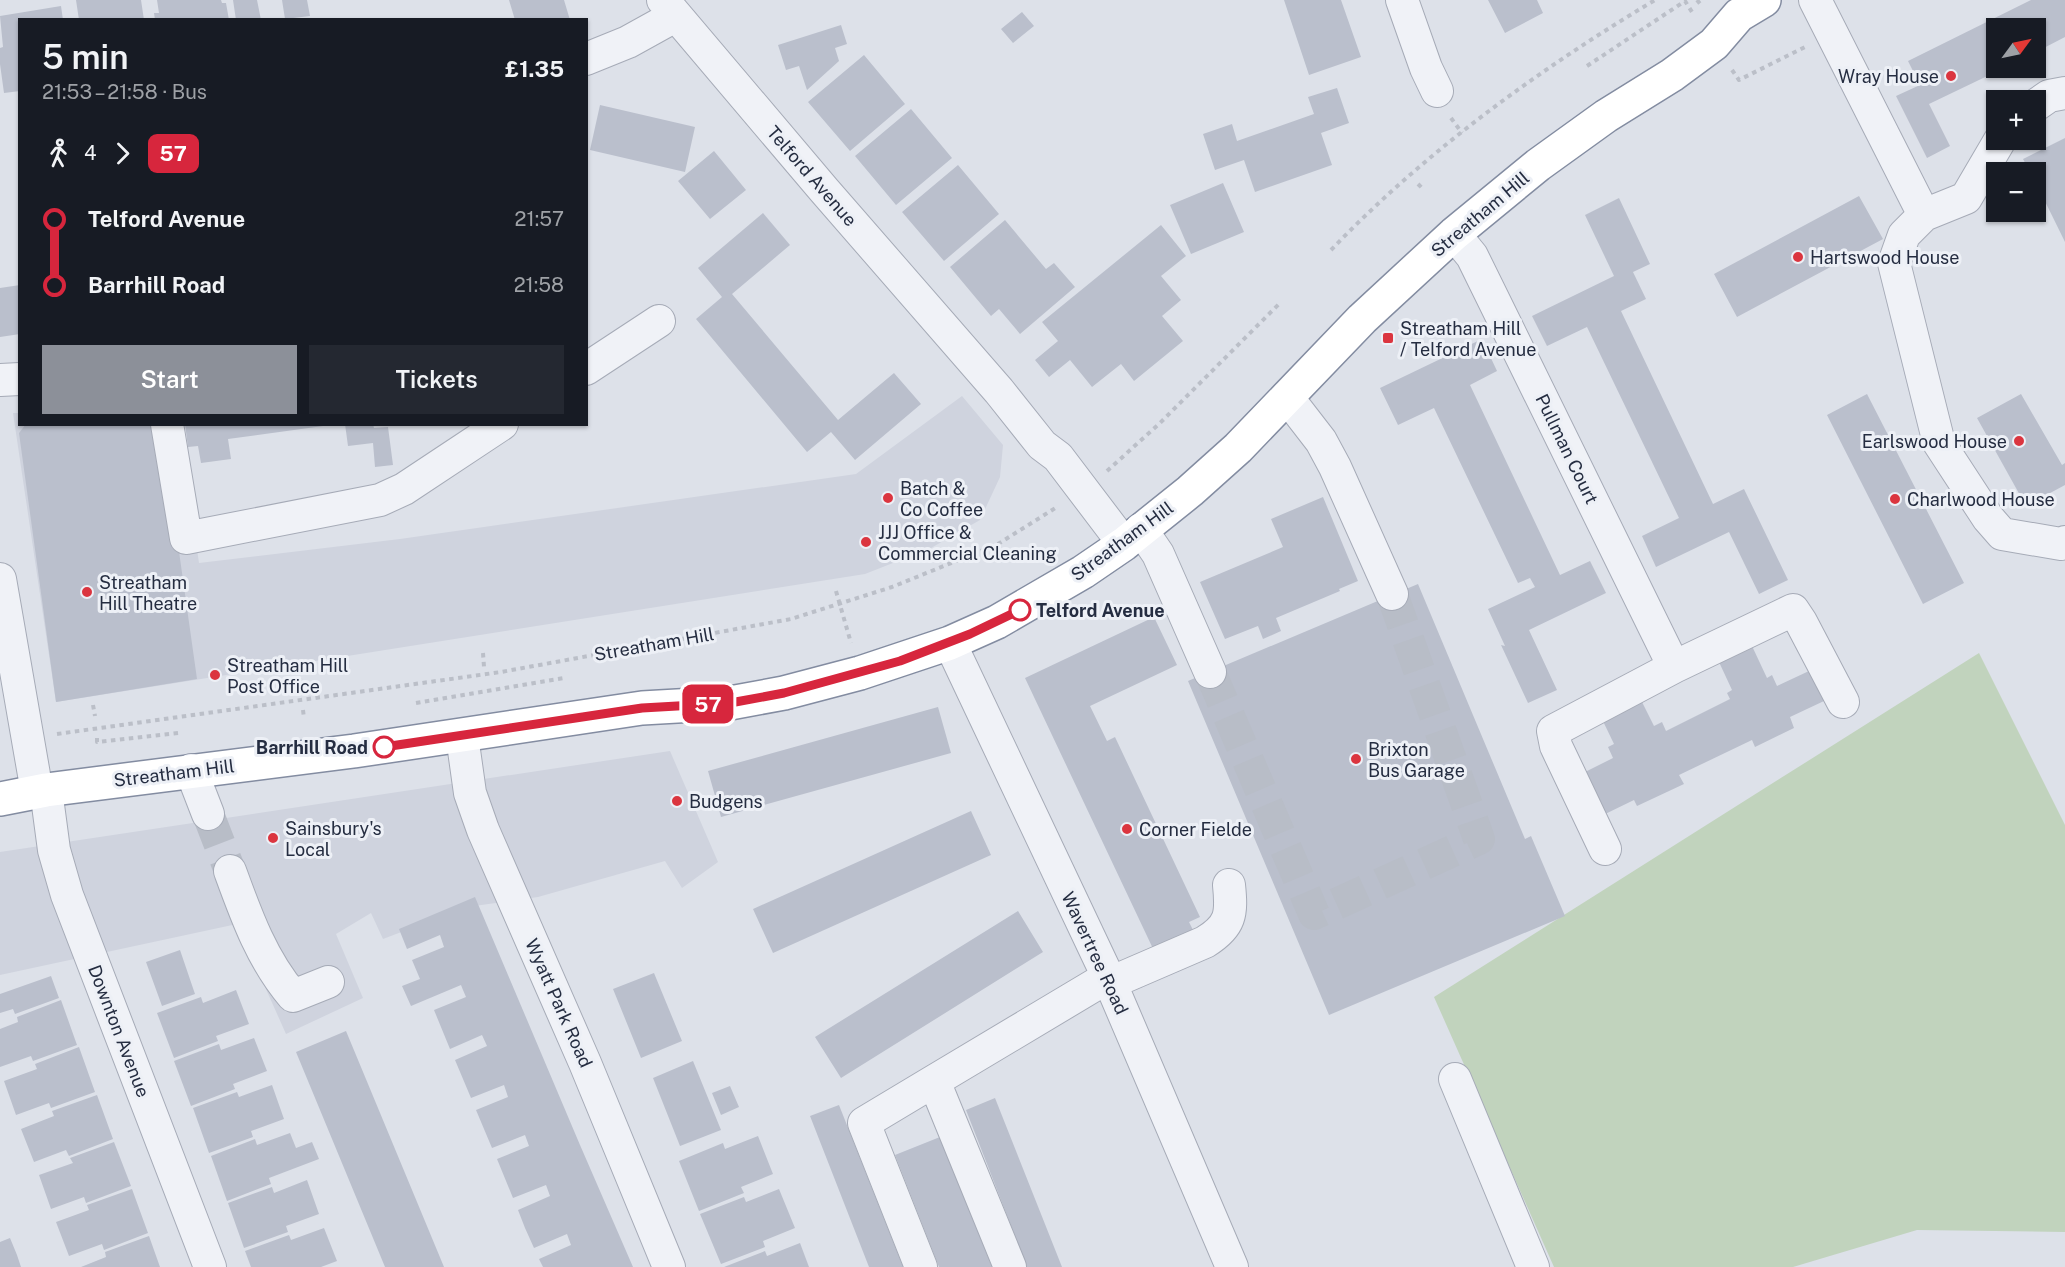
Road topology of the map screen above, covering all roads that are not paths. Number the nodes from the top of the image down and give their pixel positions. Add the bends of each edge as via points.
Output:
1 (1402, 0) edge
2 (1764, 0) edge
3 (1815, 0) edge
4 (669, 8) edge
5 (588, 58) edge
6 (1437, 91) dead end
7 (2065, 93) edge
8 (2046, 98) edge
9 (1994, 150) edge
10 (1924, 215) junction
11 (1454, 234) junction
12 (659, 321) dead end
13 (588, 368) edge
14 (18, 379) edge
15 (0, 380) edge
16 (1287, 397) junction
17 (167, 426) edge
18 (499, 426) edge
19 (1132, 537) junction
20 (2065, 542) edge
21 (0, 579) edge
22 (1392, 594) tunnel mouth
23 (950, 643) junction
24 (1674, 667) junction
25 (1210, 672) tunnel mouth
26 (1843, 702) dead end
27 (462, 736) junction
28 (191, 770) junction
29 (42, 791) junction
30 (0, 799) edge
31 (208, 814) tunnel mouth
32 (1605, 849) dead end
33 (230, 871) tunnel mouth
34 (1229, 885) dead end
35 (1109, 980) junction
36 (327, 982) dead end
37 (1455, 1079) dead end
38 (934, 1081) junction
39 (210, 1267) edge
40 (669, 1267) edge
41 (921, 1267) edge
42 (1010, 1267) edge
43 (1232, 1267) edge
44 (1533, 1267) edge

1 - 6 street
2 - 11 highway, Streatham Hill via 1739,15 1714,44 1538,165
3 - 10 street
4 - 5 street via 628,42
4 - 19 street, Telford Avenue via 1042,445 1058,457 1083,489
7 - 8 street
9 - 10 street via 1966,198
10 - 20 street via 1904,235 1893,263 1939,443 2002,534
11 - 16 highway, Streatham Hill via 1362,319
11 - 24 street, Pullman Court via 1472,256
12 - 13 street
14 - 15 street
16 - 19 highway, Streatham Hill via 1238,448
16 - 22 street via 1317,435 1335,467
17 - 18 street via 186,538 380,500 404,489
19 - 23 highway, Streatham Hill via 1020,610
19 - 25 street, Telford Avenue via 1158,554
21 - 29 street via 27,738
23 - 27 highway, Streatham Hill via 784,693 730,703 642,708
23 - 35 street, Wavertree Road
24 - 26 street via 1793,610
24 - 32 street via 1553,731 1556,746
27 - 28 highway, Streatham Hill
27 - 40 street, Wyatt Park Road via 476,811
28 - 29 highway, Streatham Hill
28 - 31 street
29 - 30 highway, Streatham Hill
29 - 39 street, Downton Avenue via 67,895
33 - 36 street via 249,925 279,980 293,996
34 - 35 street via 1230,915 1218,933 1205,942
35 - 38 street
35 - 43 street, Wavertree Road
37 - 44 street
38 - 41 street via 864,1123
38 - 42 street

